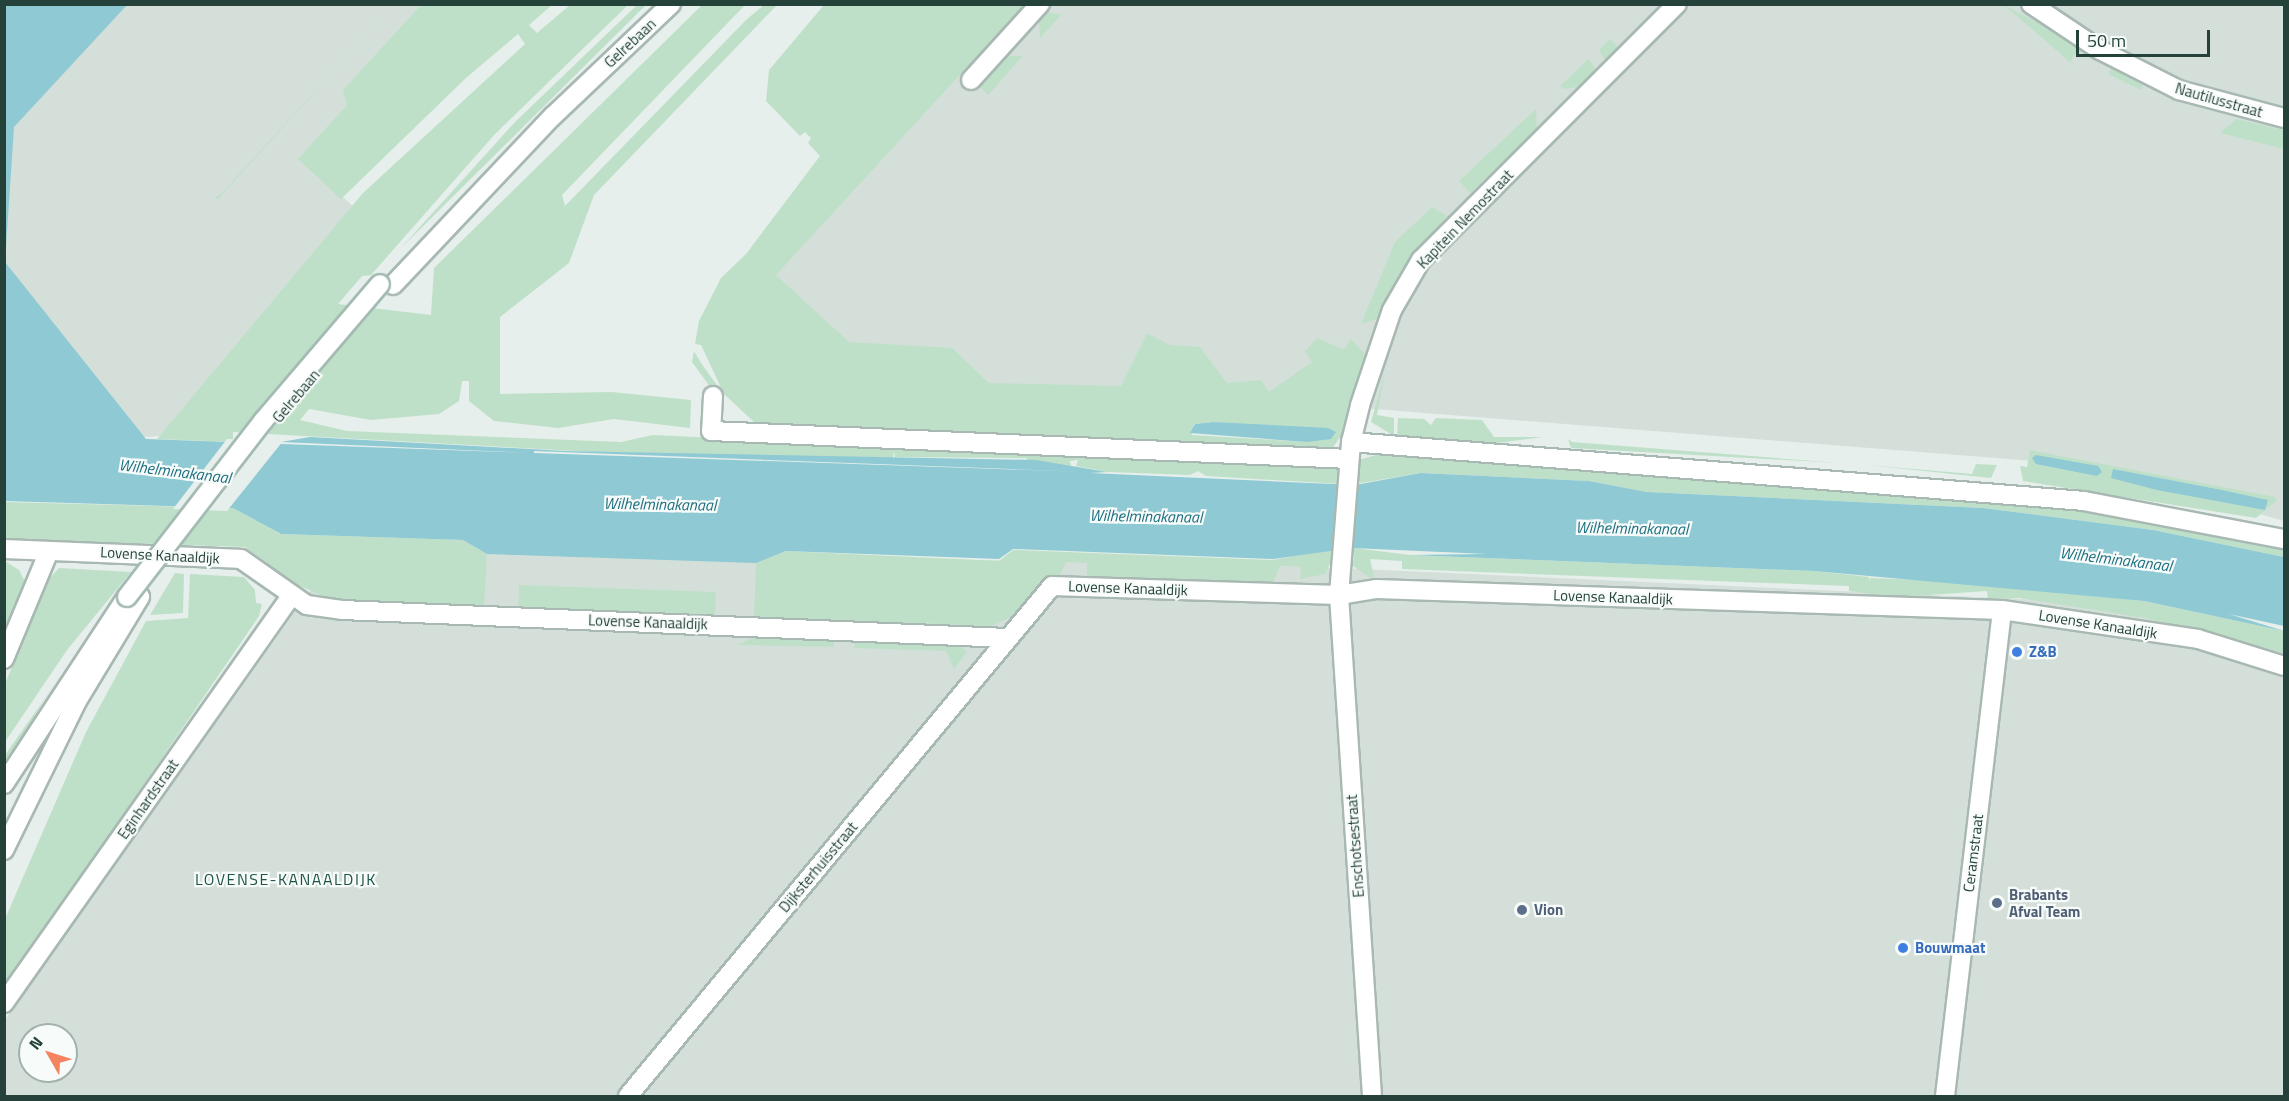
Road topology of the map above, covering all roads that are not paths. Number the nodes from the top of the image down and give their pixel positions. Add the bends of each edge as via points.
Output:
1 (655, 4) edge
2 (671, 4) edge
3 (1040, 4) edge
4 (1677, 4) edge
5 (2031, 4) edge
6 (971, 80) dead end
7 (2284, 118) edge
8 (387, 285) junction
9 (713, 396) dead end
10 (1350, 450) junction
11 (2284, 539) edge
12 (4, 549) edge
13 (49, 551) junction
14 (292, 595) junction
15 (1339, 595) junction
16 (134, 597) junction
17 (2002, 610) junction
18 (1007, 638) junction
19 (4, 659) edge
20 (2284, 666) edge
21 (4, 784) edge
22 (4, 850) edge
23 (4, 1003) edge
24 (628, 1096) edge
25 (1372, 1096) edge
26 (1945, 1096) edge

1 - 8 street, Gelrebaan via 555,99
2 - 8 street, Gelrebaan via 553,116
3 - 6 street
4 - 10 street, Kapitein Nemostraat via 1421,261 1376,349
5 - 7 street, Nautilusstraat via 2100,50 2179,90
8 - 16 street, Gelrebaan, bridge via 263,421
9 - 10 street via 711,431
10 - 11 street via 2084,501
10 - 15 street, Kapitein Nemostraat
12 - 13 street, Lovense Kanaaldijk
13 - 14 street, Lovense Kanaaldijk via 241,559
13 - 19 street
14 - 18 street, Lovense Kanaaldijk via 307,605 342,610
14 - 23 street, Eginhardstraat
15 - 17 street, Lovense Kanaaldijk via 1376,589
15 - 18 street, Lovense Kanaaldijk via 1052,586
15 - 25 street, Enschotsestraat
16 - 21 street, Gelrebaan
16 - 22 street, Gelrebaan via 77,701
17 - 20 street, Lovense Kanaaldijk via 2198,639
17 - 26 street, Ceramstraat
18 - 24 street, Dijksterhuisstraat

